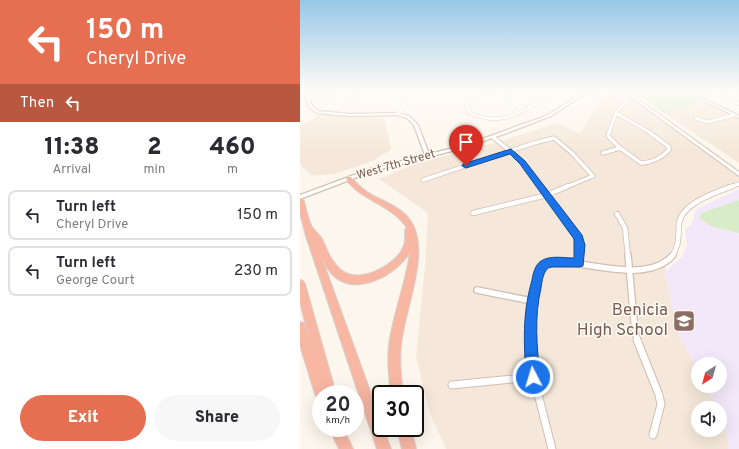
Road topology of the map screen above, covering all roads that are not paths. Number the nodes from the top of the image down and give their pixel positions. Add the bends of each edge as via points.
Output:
1 (316, 110) edge
2 (401, 110) edge
3 (468, 110) edge
4 (514, 110) edge
5 (526, 110) edge
6 (556, 110) edge
7 (618, 110) edge
8 (651, 110) edge
9 (657, 110) edge
10 (724, 110) edge
11 (517, 113) junction
12 (616, 113) junction
13 (398, 114) junction
14 (734, 115) junction
15 (695, 118) dead end
16 (739, 118) edge
17 (493, 137) junction
18 (620, 148) junction
19 (511, 151) junction
20 (603, 153) dead end
21 (427, 156) junction
22 (739, 170) edge
23 (739, 174) edge
24 (349, 179) junction
25 (423, 180) dead end
26 (739, 184) edge
27 (547, 195) junction
28 (300, 198) edge
29 (301, 204) edge
30 (473, 212) dead end
31 (617, 214) dead end
32 (408, 224) junction
33 (310, 229) junction
34 (579, 263) junction
35 (630, 270) junction
36 (300, 284) edge
37 (477, 290) dead end
38 (532, 301) junction
39 (300, 327) edge
40 (533, 377) junction
41 (318, 385) edge
42 (328, 385) edge
43 (396, 385) edge
44 (452, 385) dead end
45 (653, 435) dead end
46 (340, 437) edge
47 (343, 437) edge
48 (406, 437) edge
49 (346, 449) edge
50 (384, 449) edge
51 (409, 449) edge
52 (552, 449) edge

1 - 13 street via 322,113 349,115
2 - 13 street
3 - 11 street via 478,117 488,119
4 - 11 street
5 - 11 street
6 - 17 street, West 7th Street via 543,119
7 - 12 street
8 - 23 main road
9 - 22 main road
10 - 14 street
12 - 18 street via 608,136
12 - 18 street via 655,134 669,150 665,155 644,164
13 - 21 street via 408,117 416,125
14 - 15 street via 708,122
14 - 16 street
17 - 19 street
17 - 21 street, West 7th Street
18 - 20 street
19 - 25 street
19 - 27 street via 523,162
19 - 27 street via 554,138 593,176
21 - 24 street, West 7th Street
24 - 28 street, West 7th Street
24 - 32 highway via 353,186 395,210
26 - 35 street via 704,199 685,211 680,221 678,246 665,262 646,270
27 - 30 street
27 - 34 street via 578,238
29 - 33 highway
31 - 35 street via 625,228
32 - 33 highway via 410,242 403,257 383,272 355,279 345,278 337,273
32 - 43 highway via 412,227 416,246 395,344
33 - 50 highway via 310,236
34 - 35 street
34 - 38 street via 545,264 541,268
35 - 45 street via 635,332 661,404
36 - 42 highway
37 - 38 street
38 - 40 street via 529,335
39 - 41 highway
40 - 44 street
40 - 52 street
46 - 49 highway
47 - 49 highway
48 - 51 highway

